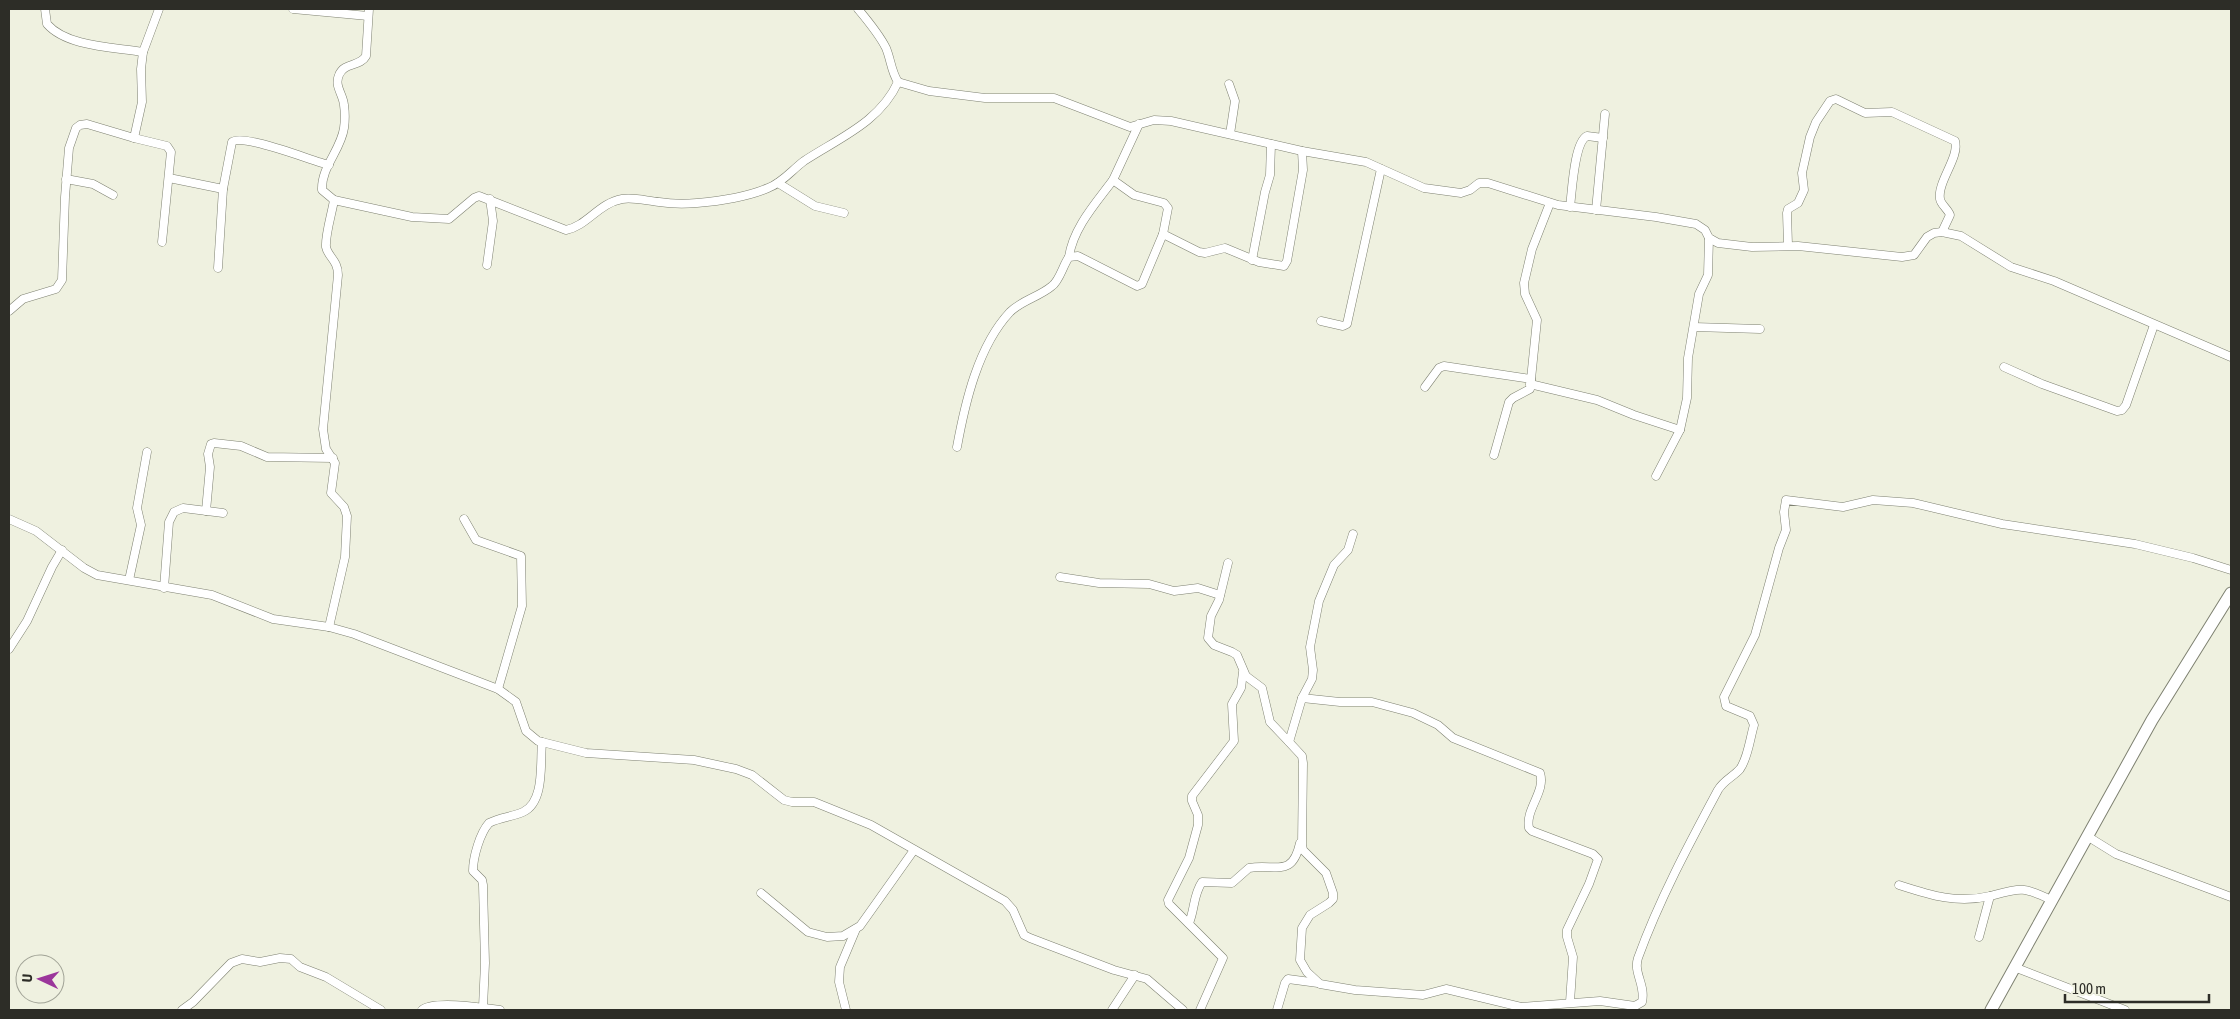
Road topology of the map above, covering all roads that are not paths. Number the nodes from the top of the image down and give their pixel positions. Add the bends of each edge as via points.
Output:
1 (45, 9) edge
2 (159, 9) edge
3 (293, 9) edge
4 (858, 9) edge
5 (369, 12) edge
6 (144, 52) junction
7 (898, 82) junction
8 (1229, 84) dead end
9 (1604, 114) dead end
10 (1139, 124) junction
11 (1230, 134) junction
12 (134, 138) junction
13 (1603, 138) junction
14 (1271, 144) junction
15 (1302, 151) junction
16 (329, 165) junction
17 (1381, 169) junction
18 (169, 178) junction
19 (66, 179) junction
20 (1113, 180) junction
21 (778, 183) junction
22 (223, 189) junction
23 (113, 195) dead end
24 (490, 199) junction
25 (334, 200) junction
26 (1550, 203) junction
27 (1570, 207) junction
28 (1596, 210) junction
29 (844, 214) dead end
30 (1942, 232) junction
31 (1162, 234) junction
32 (1709, 238) junction
33 (162, 242) dead end
34 (1788, 245) junction
35 (1069, 257) junction
36 (1252, 260) junction
37 (487, 265) dead end
38 (218, 268) dead end
39 (9, 311) edge
40 (1321, 321) dead end
41 (2154, 325) junction
42 (1694, 327) junction
43 (1760, 329) dead end
44 (2231, 357) edge
45 (2004, 368) dead end
46 (1531, 382) junction
47 (1425, 387) dead end
48 (1680, 430) junction
49 (957, 447) dead end
50 (147, 452) dead end
51 (1494, 455) dead end
52 (333, 458) junction
53 (1656, 476) dead end
54 (206, 511) junction
55 (223, 513) dead end
56 (9, 519) edge
57 (464, 519) dead end
58 (1353, 534) dead end
59 (62, 550) junction
60 (1228, 563) dead end
61 (2231, 570) edge
62 (1060, 577) dead end
63 (129, 580) junction
64 (164, 588) junction
65 (2231, 593) edge
66 (1220, 595) junction
67 (329, 627) junction
68 (9, 649) edge
69 (1243, 672) junction
70 (498, 689) junction
71 (1302, 698) junction
72 (542, 742) junction
73 (1289, 742) junction
74 (2087, 836) junction
75 (1301, 839) junction
76 (914, 850) junction
77 (1899, 885) dead end
78 (761, 893) dead end
79 (1990, 896) junction
80 (2231, 897) edge
81 (2051, 900) junction
82 (1188, 923) junction
83 (856, 929) junction
84 (1978, 937) dead end
85 (2014, 967) junction
86 (1135, 975) junction
87 (1320, 984) junction
88 (1496, 1002) junction
89 (1570, 1002) junction
90 (483, 1007) junction
91 (1550, 1007) edge
92 (1624, 1008) edge
93 (182, 1010) edge
94 (381, 1010) edge
95 (422, 1010) edge
96 (500, 1010) edge
97 (846, 1010) edge
98 (1112, 1010) edge
99 (1183, 1010) edge
100 (1200, 1010) edge
101 (1277, 1010) edge
102 (1495, 1010) edge
103 (1991, 1010) edge
104 (2125, 1010) edge

1 - 6 street via 47,24 60,35 97,46
2 - 6 street
3 - 5 street
4 - 7 street via 882,39
5 - 16 street via 366,56 362,62 345,67 338,76 344,103 344,129
6 - 12 street via 142,102
7 - 10 street via 929,91 985,98 1054,98 1130,126
7 - 21 street via 884,107
8 - 11 street via 1234,101
9 - 13 street
10 - 11 street via 1163,120
10 - 20 street
11 - 14 street
12 - 18 street via 170,149
12 - 19 street via 80,125 71,140
13 - 27 street via 1587,136 1582,140 1574,168
13 - 28 street
14 - 15 street
14 - 36 street via 1270,175
15 - 17 street via 1366,162
15 - 36 street via 1303,170 1287,261 1280,266
16 - 22 street via 278,148 235,140 230,146
16 - 25 street via 322,190
17 - 26 street via 1424,188 1461,193 1482,182
17 - 40 street via 1347,324
18 - 22 street
18 - 33 street
19 - 23 street via 93,184
19 - 39 street via 59,286 23,299
20 - 31 street via 1134,195 1166,205 1168,212
20 - 35 street via 1078,231
21 - 24 street via 729,199 697,203 621,199 566,230
21 - 29 street via 815,206
22 - 38 street
24 - 25 street via 474,198 446,219 412,216
24 - 37 street via 492,230
25 - 52 street via 326,245 336,263 338,275 323,429 326,449
26 - 27 street
26 - 46 street via 1532,249 1524,283 1536,320
27 - 28 street
28 - 32 street via 1696,224 1705,230
30 - 34 street via 1927,237 1909,257
30 - 34 street via 1950,215 1941,202 1940,193 1955,141 1892,112 1865,113 1836,99 1830,101 1810,137 1802,173 1804,190 1798,203 1787,213
30 - 41 street via 1961,236 2011,266 2054,281
31 - 35 street via 1140,286 1101,270 1078,256
31 - 36 street via 1205,254 1224,248
32 - 34 street via 1718,243 1752,247
32 - 42 street via 1708,275 1699,294
35 - 49 street via 1053,286 1008,313 988,344 967,397
41 - 44 street
41 - 45 street via 2122,410 2117,411
42 - 43 street
42 - 48 street via 1688,358 1687,398
46 - 47 street via 1444,366
46 - 48 street via 1596,400
46 - 51 street via 1530,389 1509,402
48 - 53 street
50 - 63 street via 138,508 141,525
52 - 54 street via 267,458 242,446 214,443 208,454
52 - 67 street via 336,469 331,493 344,507 347,516 345,557
54 - 55 street
54 - 64 street via 178,509 170,516
56 - 59 street via 36,531
57 - 70 street via 476,540 521,556 522,606
58 - 71 street via 1348,550 1334,565 1319,601 1310,647 1312,679
59 - 63 street via 96,575
59 - 68 street via 27,621
60 - 66 street
61 - 92 street via 2135,544 2002,524 1913,503 1873,500 1844,507 1786,500 1786,530 1778,548 1755,635 1724,697 1726,706 1753,719 1742,765 1721,785 1663,898 1636,965 1642,983 1642,1002
62 - 66 street via 1099,583 1149,584 1179,592 1198,588
63 - 64 street
64 - 67 street via 212,596 273,619
65 - 74 street via 2187,662
66 - 69 street via 1211,616 1208,638 1214,645 1236,655
67 - 70 street
69 - 73 street via 1262,688 1270,722
69 - 82 street via 1241,688 1232,704 1234,741 1194,791 1192,801 1198,814 1198,825 1189,858 1168,900
70 - 72 street via 516,702 526,731
71 - 73 street
71 - 89 street via 1379,703 1413,713 1438,725 1453,738 1540,773 1541,783 1528,820 1529,828 1593,854 1598,859 1568,930 1573,957
72 - 76 street via 586,753 694,760 736,769 752,775 784,800 814,802 831,808 871,825
72 - 90 street via 534,803 522,813 489,823 474,863 473,871 483,885
73 - 75 street via 1302,756 1303,763
74 - 80 street via 2116,854
74 - 81 street
75 - 82 street via 1298,854 1286,867 1249,868 1227,884 1202,882 1194,897
75 - 87 street via 1304,850 1326,873 1333,893 1330,903 1310,916 1302,928 1300,960
76 - 83 street
76 - 86 street via 1005,901 1013,910 1024,935
77 - 79 street via 1941,898
78 - 83 street via 814,935 835,937
79 - 81 street via 2022,889
79 - 84 street
81 - 85 street
82 - 100 street via 1223,958
83 - 97 street via 840,967 839,982
85 - 103 street
85 - 104 street
86 - 98 street
86 - 99 street via 1147,979
87 - 88 street via 1422,995 1446,989
87 - 101 street via 1288,979
88 - 91 street via 1521,1007
88 - 102 street
89 - 91 street
89 - 92 street via 1600,1001
90 - 95 street via 433,1006
90 - 96 street
93 - 94 street via 231,962 280,958 291,959 300,967 326,977

